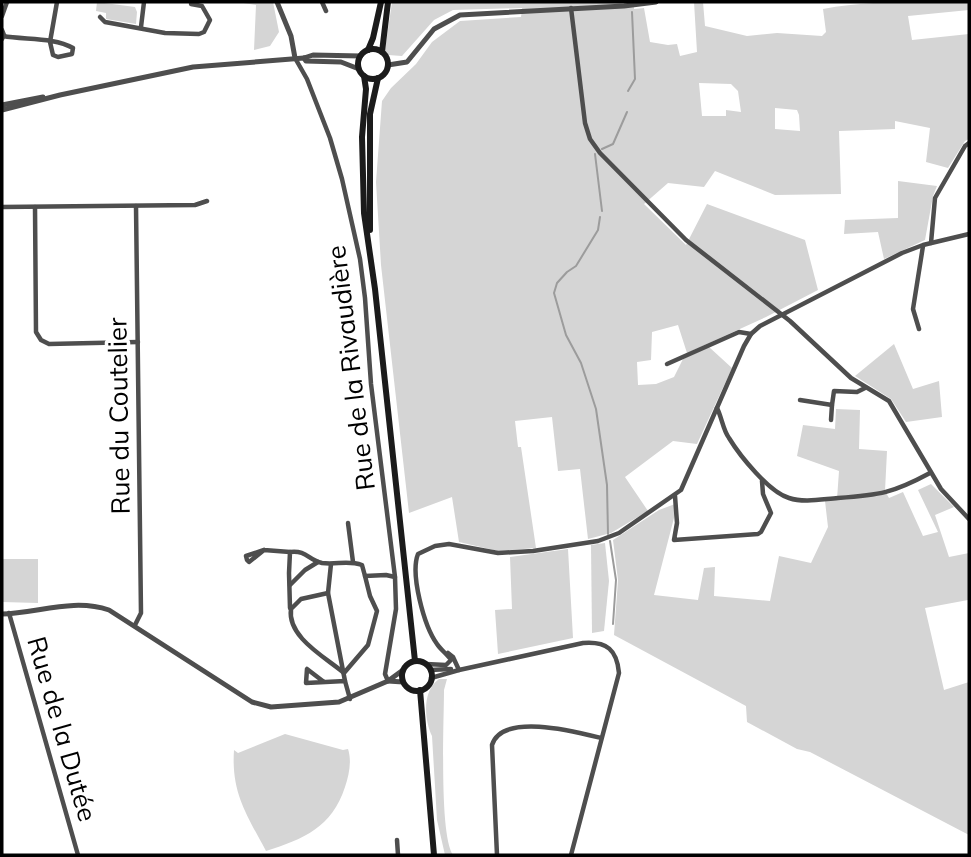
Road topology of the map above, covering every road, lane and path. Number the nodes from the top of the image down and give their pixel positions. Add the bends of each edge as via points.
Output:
1 (7, 2) edge
2 (57, 2) edge
3 (141, 2) edge
4 (277, 2) edge
5 (322, 2) edge
6 (381, 2) edge
7 (388, 2) edge
8 (656, 2) edge
9 (191, 4) dead end
10 (569, 6) edge
11 (326, 11) dead end
12 (2, 16) edge
13 (100, 17) dead end
14 (141, 28) junction
15 (2, 30) edge
16 (3, 38) edge
17 (50, 42) junction
18 (368, 50) junction
19 (382, 52) junction
20 (361, 55) junction
21 (295, 58) junction
22 (303, 58) junction
23 (388, 65) junction
24 (359, 69) junction
25 (364, 76) junction
26 (378, 78) junction
27 (60, 95) junction
28 (2, 105) edge
29 (2, 110) edge
30 (969, 143) edge
31 (207, 201) dead end
32 (136, 206) junction
33 (2, 207) edge
34 (35, 207) junction
35 (969, 234) edge
36 (931, 243) junction
37 (923, 245) junction
38 (372, 267) junction
39 (780, 315) junction
40 (919, 330) dead end
41 (751, 334) junction
42 (138, 342) junction
43 (667, 364) dead end
44 (866, 388) junction
45 (800, 400) dead end
46 (832, 405) junction
47 (717, 407) junction
48 (831, 421) dead end
49 (930, 473) junction
50 (762, 480) junction
51 (675, 496) junction
52 (969, 519) edge
53 (348, 523) dead end
54 (264, 550) dead end
55 (290, 552) junction
56 (319, 562) junction
57 (353, 562) junction
58 (331, 564) junction
59 (365, 576) junction
60 (395, 577) junction
61 (289, 585) junction
62 (328, 593) junction
63 (291, 609) junction
64 (2, 614) edge
65 (9, 614) junction
66 (135, 625) junction
67 (444, 651) junction
68 (415, 661) junction
69 (428, 667) junction
70 (403, 670) junction
71 (459, 670) junction
72 (344, 673) junction
73 (431, 678) junction
74 (345, 681) junction
75 (388, 681) junction
76 (324, 682) dead end
77 (404, 682) junction
78 (420, 690) junction
79 (350, 699) junction
80 (601, 738) junction
81 (397, 840) dead end
82 (78, 855) edge
83 (398, 855) edge
84 (434, 855) edge
85 (497, 855) edge
86 (571, 855) edge

1 - 12 street
2 - 17 street
3 - 14 street
4 - 21 street
5 - 11 street
6 - 18 main road
7 - 19 main road
8 - 10 street
9 - 14 street via 202,6 210,20 204,32
10 - 23 street via 456,16 435,29 407,62
10 - 39 street via 590,139 686,240
13 - 14 street via 105,22
15 - 16 street
16 - 17 street
17 - 17 street via 72,46 74,52 54,57
18 - 19 main road
18 - 20 main road
19 - 23 main road
20 - 22 street
20 - 24 main road
21 - 22 street
21 - 27 street via 193,67
21 - 60 street, Rue de la Rivaudière via 333,148 358,251
22 - 24 street
23 - 26 main road
24 - 25 main road
25 - 26 main road
25 - 38 main road via 362,181
26 - 38 main road via 369,139
27 - 28 street
27 - 29 street
30 - 36 street via 935,198
31 - 32 street
32 - 34 street
32 - 42 street, Rue du Coutelier
33 - 34 street
34 - 42 street via 36,332 41,340 49,344
35 - 36 street
36 - 37 street
37 - 39 street
37 - 40 street via 913,309
38 - 68 main road
39 - 41 street
39 - 44 street
41 - 43 street via 739,332
41 - 47 street
42 - 66 street, Rue du Coutelier via 141,613
44 - 46 street via 834,391
44 - 49 street via 889,401
45 - 46 street
46 - 48 street
47 - 50 street via 728,438
47 - 51 street via 689,476
49 - 50 street via 881,495 816,500 788,498
49 - 52 street
50 - 51 street via 771,513 758,534 674,540
51 - 67 street via 619,533 598,541 510,553 449,544 418,554 420,603 436,643
53 - 57 street
54 - 55 street
55 - 56 street via 302,551
55 - 61 street
56 - 58 street
56 - 61 street
57 - 58 street
57 - 59 street via 362,565
58 - 62 street
59 - 60 street
59 - 72 street via 377,611 368,645
60 - 75 street, Rue de la Rivaudière
61 - 63 street
62 - 63 street via 301,599
62 - 72 street
63 - 72 street via 294,629
64 - 65 street
65 - 66 street via 93,605
65 - 82 street, Rue de la Dutée
66 - 79 street via 252,702 271,707
67 - 69 street via 450,664
67 - 71 street
68 - 69 main road
68 - 70 main road
69 - 71 street
69 - 73 main road
70 - 75 street
70 - 77 main road
71 - 73 street
71 - 80 street via 583,643 603,644 618,661 619,673
72 - 74 street
73 - 78 main road
74 - 76 street
74 - 79 street
75 - 77 street
75 - 79 street
77 - 78 main road
78 - 84 main road
80 - 85 street via 555,727 507,729 498,734 492,745
80 - 86 street
81 - 83 street

